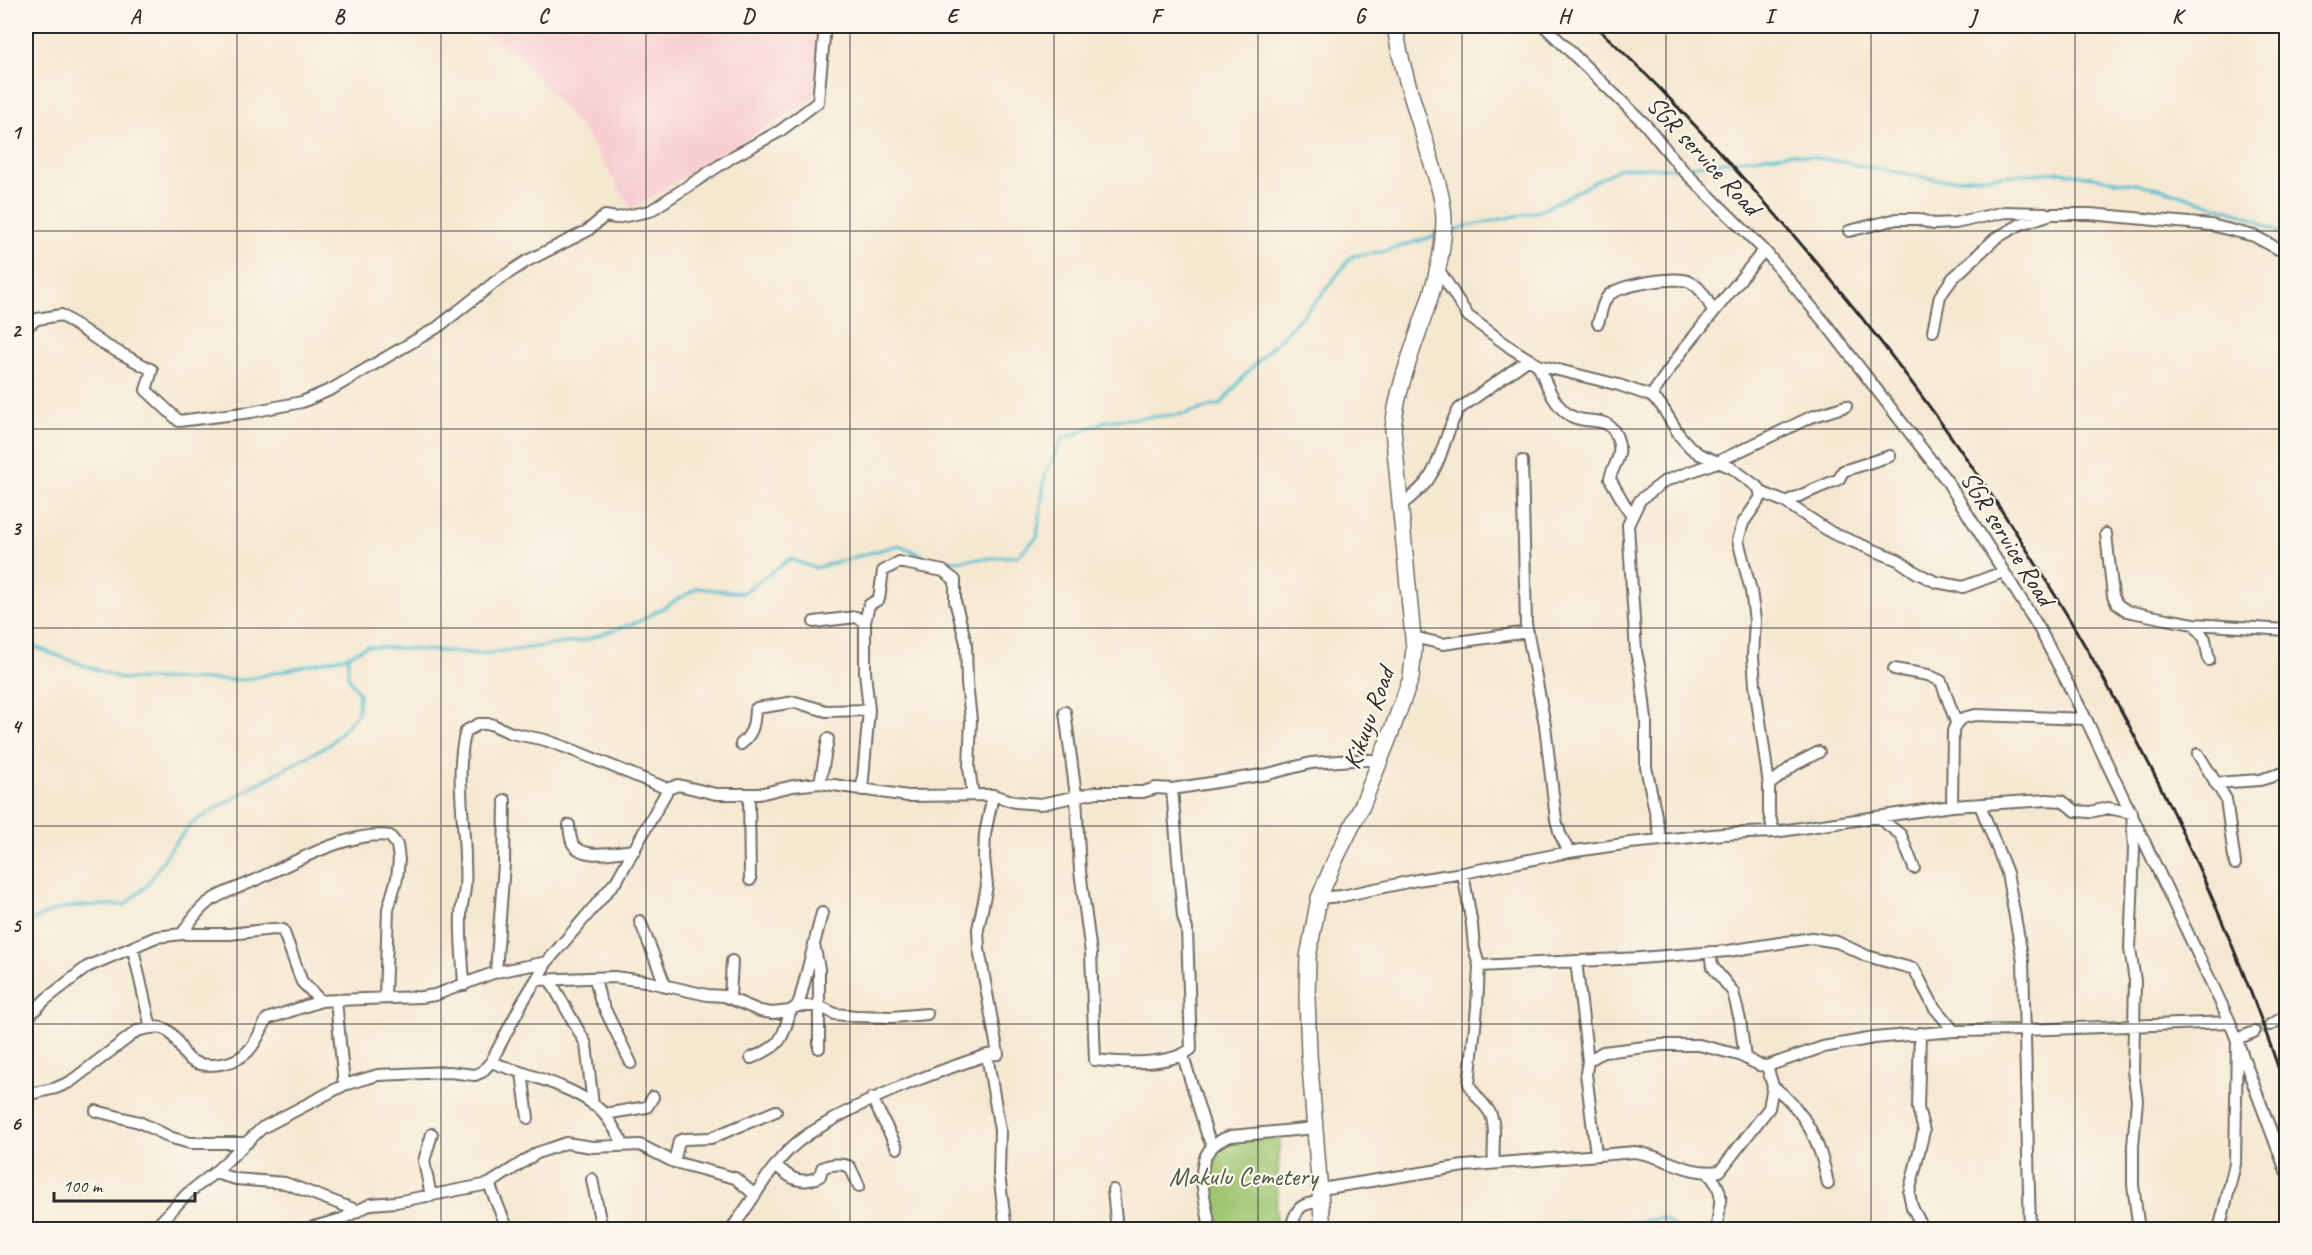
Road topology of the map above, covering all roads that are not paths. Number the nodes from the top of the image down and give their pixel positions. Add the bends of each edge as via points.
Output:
1 (825, 26) edge
2 (1395, 26) edge
3 (1544, 26) edge
4 (2051, 214) junction
5 (1849, 231) dead end
6 (1764, 250) junction
7 (2286, 253) edge
8 (1437, 267) junction
9 (1713, 311) junction
10 (1598, 323) dead end
11 (26, 327) edge
12 (1933, 331) dead end
13 (1533, 362) junction
14 (1651, 396) junction
15 (1846, 406) dead end
16 (1890, 456) dead end
17 (1522, 461) dead end
18 (1717, 462) junction
19 (1761, 492) junction
20 (1785, 502) junction
21 (1400, 506) junction
22 (1632, 517) junction
23 (2106, 534) dead end
24 (2003, 572) junction
25 (814, 622) dead end
26 (865, 622) junction
27 (2194, 624) junction
28 (2286, 630) edge
29 (1528, 632) junction
30 (1413, 637) junction
31 (2209, 660) dead end
32 (1894, 669) dead end
33 (869, 710) junction
34 (1065, 712) dead end
35 (2086, 720) junction
36 (1956, 722) junction
37 (828, 739) dead end
38 (741, 744) dead end
39 (1819, 753) dead end
40 (2198, 754) dead end
41 (1380, 760) junction
42 (2286, 772) edge
43 (820, 783) junction
44 (2215, 783) junction
45 (1769, 785) junction
46 (668, 789) junction
47 (1172, 789) junction
48 (862, 790) junction
49 (749, 794) junction
50 (973, 795) junction
51 (993, 795) junction
52 (1076, 796) junction
53 (505, 800) dead end
54 (1980, 805) junction
55 (1952, 806) junction
56 (2132, 813) junction
57 (1878, 817) junction
58 (569, 825) dead end
59 (1774, 832) junction
60 (1661, 840) junction
61 (634, 850) junction
62 (1569, 852) junction
63 (2235, 864) dead end
64 (1914, 868) dead end
65 (1463, 873) junction
66 (750, 880) dead end
67 (1319, 898) junction
68 (822, 913) dead end
69 (640, 921) dead end
70 (182, 934) junction
71 (814, 943) junction
72 (132, 949) junction
73 (1710, 952) junction
74 (732, 961) dead end
75 (1576, 961) junction
76 (547, 962) junction
77 (1479, 966) junction
78 (496, 972) junction
79 (595, 978) junction
80 (537, 980) junction
81 (550, 980) junction
82 (464, 985) junction
83 (666, 987) junction
84 (730, 997) junction
85 (385, 998) junction
86 (336, 1000) junction
87 (321, 1001) junction
88 (819, 1006) junction
89 (793, 1009) junction
90 (927, 1014) dead end
91 (2286, 1017) edge
92 (26, 1019) edge
93 (2230, 1022) junction
94 (2135, 1024) junction
95 (2270, 1025) tunnel mouth
96 (151, 1028) junction
97 (2024, 1030) junction
98 (1954, 1031) junction
99 (2254, 1032) tunnel mouth
100 (1920, 1034) junction
101 (2237, 1039) junction
102 (819, 1047) dead end
103 (987, 1055) junction
104 (1183, 1056) junction
105 (751, 1058) dead end
106 (1745, 1059) junction
107 (491, 1062) junction
108 (1588, 1062) junction
109 (631, 1063) dead end
110 (1767, 1066) junction
111 (522, 1073) junction
112 (344, 1085) junction
113 (1773, 1086) junction
114 (26, 1095) edge
115 (653, 1097) dead end
116 (873, 1098) junction
117 (592, 1105) junction
118 (776, 1111) dead end
119 (96, 1112) dead end
120 (604, 1114) junction
121 (528, 1118) dead end
122 (1315, 1128) junction
123 (432, 1134) dead end
124 (247, 1143) junction
125 (624, 1145) junction
126 (1212, 1145) junction
127 (897, 1148) dead end
128 (1596, 1154) junction
129 (674, 1161) junction
130 (1494, 1163) junction
131 (776, 1165) junction
132 (2286, 1171) edge
133 (214, 1173) junction
134 (1708, 1173) junction
135 (592, 1179) dead end
136 (489, 1184) junction
137 (1828, 1184) dead end
138 (859, 1186) dead end
139 (1113, 1190) dead end
140 (755, 1195) junction
141 (1321, 1195) junction
142 (430, 1196) junction
143 (356, 1210) junction
144 (1922, 1226) dead end
145 (153, 1230) edge
146 (302, 1230) edge
147 (508, 1230) edge
148 (602, 1230) edge
149 (730, 1230) edge
150 (1006, 1230) edge
151 (1117, 1230) edge
152 (1210, 1230) edge
153 (1290, 1230) edge
154 (1323, 1230) edge
155 (1717, 1230) edge
156 (2030, 1230) edge
157 (2139, 1230) edge
158 (2220, 1230) edge

1 - 11 street via 818,102 780,131 650,211 616,218 605,216 587,231 495,282 438,327 302,402 179,421 146,390 152,370 61,315 37,319
2 - 8 main road, Kikuyu Road via 1444,219
3 - 6 street, SGR service Road via 1645,124 1681,168
4 - 5 street via 2004,212 1933,224 1913,218 1897,219
4 - 7 street via 2211,225 2254,236
4 - 12 street via 1996,237 1953,278 1940,296
6 - 9 street
6 - 24 street, SGR service Road via 1947,481
8 - 13 street via 1468,316
8 - 21 main road, Kikuyu Road via 1430,303 1396,403 1393,429
9 - 10 street via 1698,286 1674,278 1616,291 1608,296
9 - 14 street
13 - 14 street
13 - 21 street via 1459,409 1430,477
13 - 22 street via 1562,409 1572,417 1601,421 1613,429 1619,455 1610,479
14 - 18 street via 1669,415 1686,443
15 - 18 street via 1811,417
16 - 20 street via 1843,471 1839,479
17 - 29 street
18 - 19 street via 1750,480
18 - 22 street via 1648,492
19 - 20 street
19 - 45 street via 1738,540 1754,610 1755,685
20 - 24 street via 1832,533 1898,560 1936,582 1963,587
21 - 30 main road, Kikuyu Road
22 - 60 street via 1627,534 1636,652 1646,720 1646,767
23 - 27 street via 2117,604 2127,611
24 - 35 street, SGR service Road via 2039,628
25 - 26 street via 856,617
26 - 33 street
26 - 50 street via 869,605 879,599 883,571 899,562 943,571 955,580 955,601 966,643
27 - 28 street
27 - 31 street via 2207,643
29 - 30 street via 1443,644
29 - 62 street via 1545,724 1556,820
30 - 41 main road, Kikuyu Road via 1411,678
32 - 36 street via 1941,681
33 - 38 street via 826,711 795,702 757,708 751,734
33 - 48 street
34 - 52 street
35 - 36 street via 1976,715
35 - 56 street, SGR service Road
36 - 55 street
37 - 43 street
39 - 45 street via 1794,765
40 - 44 street
41 - 47 street via 1311,763
41 - 67 main road, Kikuyu Road
42 - 44 street via 2260,780
43 - 48 street
43 - 49 street
44 - 63 street via 2226,799
45 - 59 street via 1768,813
46 - 49 street via 678,785 716,794
46 - 61 street
46 - 82 street via 570,749 492,724 479,724 466,731 462,746 465,888 460,913
47 - 52 street
47 - 104 street via 1187,929 1192,1038 1191,1049
48 - 50 street via 908,796
49 - 66 street
50 - 51 street
51 - 52 street via 1041,804
51 - 103 street via 984,857 987,886 978,929 998,1054
52 - 104 street via 1080,871 1091,953 1095,1060 1119,1062
53 - 78 street
54 - 55 street
54 - 56 street via 2047,800 2062,801 2076,811 2108,808
54 - 97 street via 2007,873 2017,921 2023,961
55 - 57 street
56 - 93 street, SGR service Road
56 - 94 street via 2130,949
57 - 59 street
57 - 64 street via 1901,835
58 - 61 street via 578,850 590,854
59 - 60 street
60 - 62 street
61 - 76 street via 617,880
62 - 65 street
65 - 67 street
65 - 77 street
67 - 122 main road, Kikuyu Road via 1308,957 1307,997
68 - 71 street
69 - 83 street
70 - 72 street via 156,937
70 - 85 street via 206,903 225,893 317,851 370,835 390,836 397,845 399,860 388,909
70 - 87 street via 283,930 302,982
71 - 88 street
71 - 89 street
72 - 92 street via 87,967
72 - 96 street
73 - 75 street
73 - 98 street via 1812,938 1837,942 1867,956 1914,969 1934,1007
73 - 106 street via 1712,966 1733,992
74 - 84 street
75 - 77 street
75 - 108 street
76 - 78 street
76 - 80 street
77 - 130 street via 1469,1084 1490,1114 1495,1134
78 - 82 street
79 - 81 street
79 - 83 street via 628,979
79 - 109 street via 600,999
80 - 81 street
80 - 107 street
81 - 117 street via 586,1044
82 - 85 street via 421,998
83 - 84 street
84 - 89 street via 760,1011 781,1013
85 - 86 street
86 - 87 street
86 - 112 street
87 - 96 street via 267,1018 245,1055 213,1066 191,1060 166,1030
88 - 89 street
88 - 90 street via 835,1014
88 - 102 street
89 - 105 street via 780,1040 771,1050
91 - 95 street
93 - 94 street
93 - 101 street, SGR service Road
94 - 97 street
94 - 157 street via 2133,1185
96 - 114 street via 137,1031 70,1082
97 - 98 street
97 - 156 street
98 - 100 street
99 - 101 street
100 - 110 street via 1844,1042
100 - 144 street via 1918,1107 1924,1131 1909,1193
101 - 132 street, SGR service Road
101 - 158 street via 2235,1164
103 - 116 street
103 - 150 street via 1000,1130 999,1174
104 - 126 street
106 - 108 street via 1699,1045 1662,1045 1603,1052
106 - 110 street
107 - 111 street
107 - 112 street via 475,1075 378,1075
108 - 128 street
110 - 113 street
111 - 117 street via 559,1086
111 - 121 street
112 - 124 street via 262,1128
113 - 134 street via 1768,1108 1720,1171
113 - 137 street via 1797,1107 1820,1146
115 - 120 street via 647,1107
116 - 127 street
116 - 131 street via 808,1133
117 - 120 street
118 - 129 street via 711,1138 679,1141
119 - 124 street via 139,1122 190,1143
120 - 125 street
122 - 126 street via 1231,1136
122 - 141 main road, Kikuyu Road
123 - 142 street via 424,1161
124 - 133 street
125 - 129 street via 640,1145
125 - 136 street via 592,1147 566,1143 537,1153
126 - 152 street via 1201,1168
128 - 130 street
128 - 134 street via 1644,1153
129 - 140 street via 735,1178
130 - 141 street
131 - 138 street via 797,1181 820,1176 822,1168 844,1164 850,1167
131 - 140 street
133 - 143 street via 285,1183
133 - 145 street via 187,1194
134 - 155 street via 1718,1184 1721,1199
135 - 148 street
136 - 142 street
136 - 147 street
139 - 151 street
140 - 149 street
141 - 153 street via 1300,1207
141 - 154 main road, Kikuyu Road
142 - 143 street via 371,1204
143 - 146 street via 342,1219

